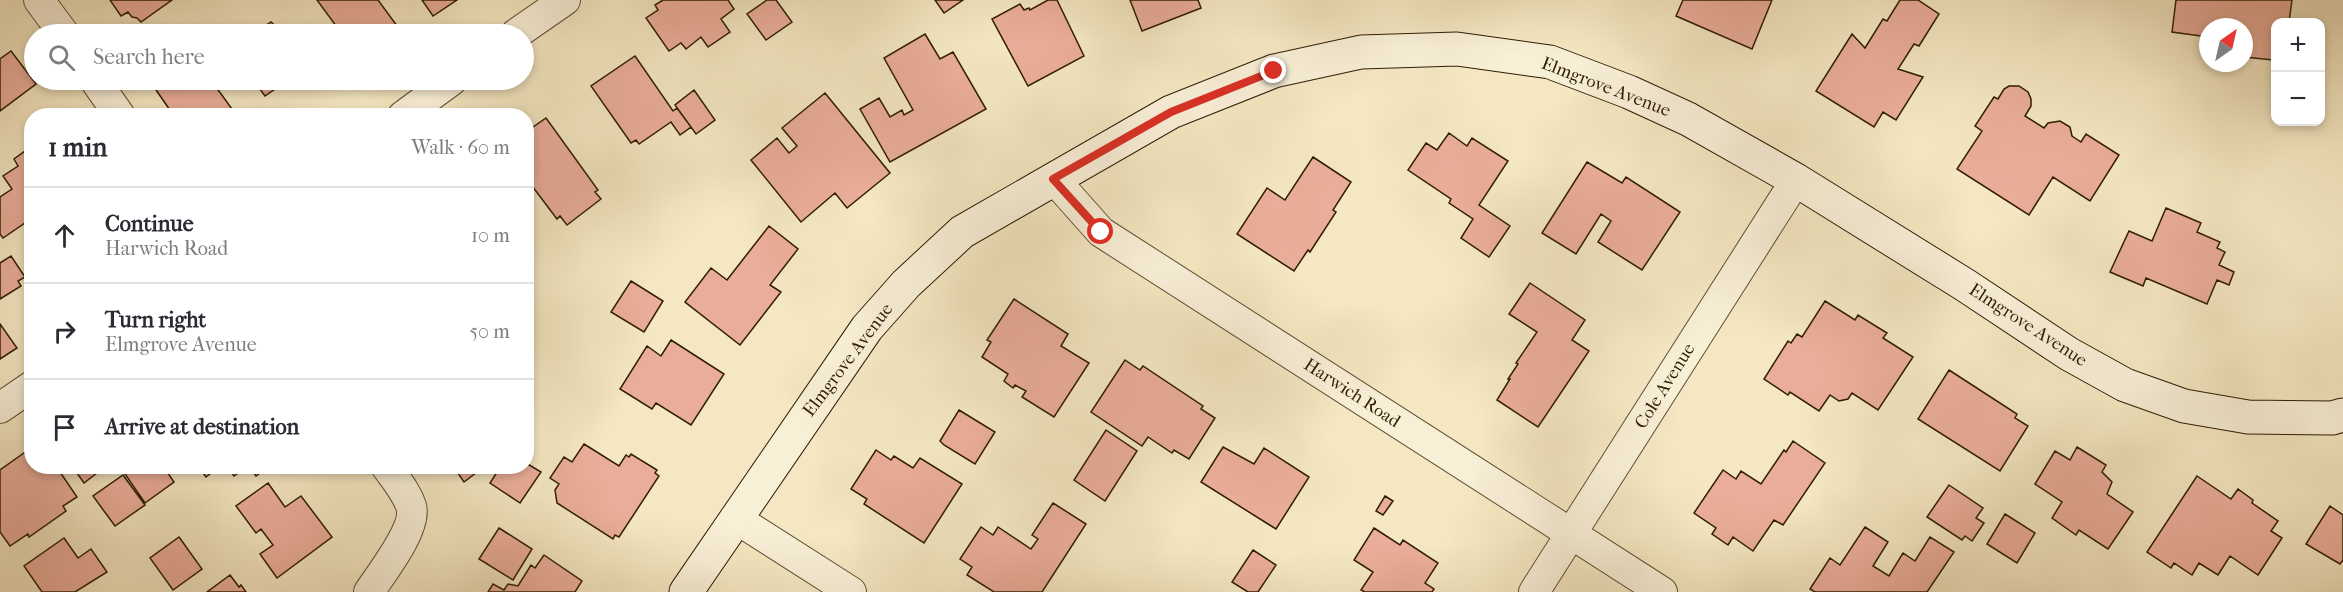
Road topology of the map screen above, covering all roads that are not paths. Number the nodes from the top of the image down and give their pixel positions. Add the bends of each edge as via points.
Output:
1 (39, 0) edge
2 (556, 2) edge
3 (57, 24) edge
4 (528, 24) edge
5 (102, 90) edge
6 (438, 90) edge
7 (114, 108) edge
8 (414, 108) edge
9 (1053, 179) junction
10 (1796, 180) junction
11 (24, 392) edge
12 (0, 408) edge
13 (2343, 415) edge
14 (392, 474) edge
15 (735, 518) junction
16 (1571, 534) junction
17 (369, 592) edge
18 (686, 592) edge
19 (850, 592) edge
20 (1534, 592) edge
21 (1662, 592) edge

1 - 3 street
2 - 4 street
5 - 7 street
6 - 8 street
9 - 10 street, Elmgrove Avenue via 1171,112 1274,71 1361,52 1457,49 1550,62 1629,92 1688,118
9 - 15 street, Elmgrove Avenue via 962,232 906,284 867,328
9 - 16 street, Harwich Road via 1101,232
10 - 13 street, Elmgrove Avenue via 2069,354 2125,385 2184,406 2248,417
10 - 16 street, Cole Avenue
11 - 12 street
14 - 17 street via 412,508 407,534
15 - 18 street, Elmgrove Avenue
15 - 19 street
16 - 20 street, Cole Avenue
16 - 21 street, Harwich Road

